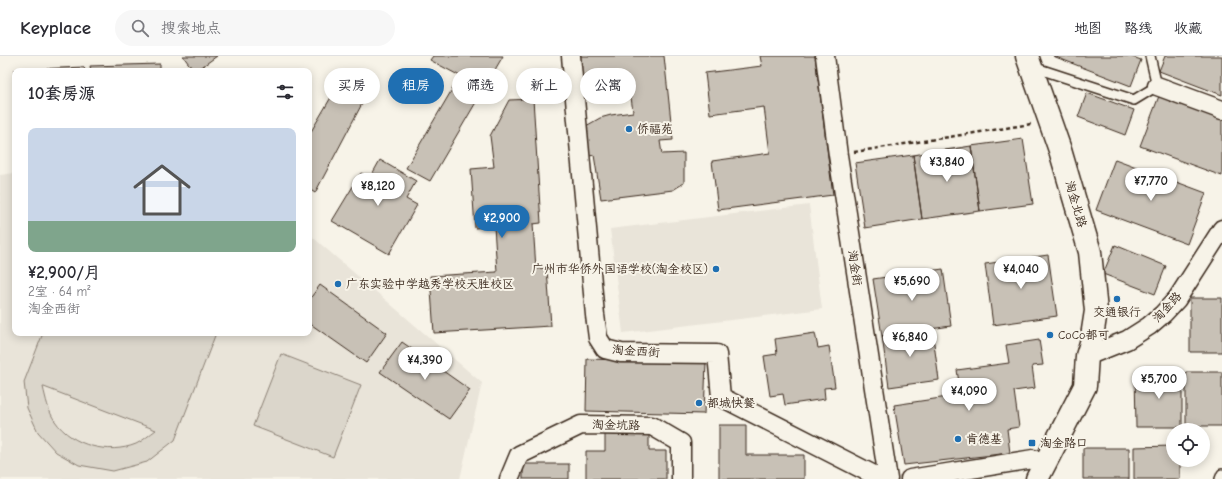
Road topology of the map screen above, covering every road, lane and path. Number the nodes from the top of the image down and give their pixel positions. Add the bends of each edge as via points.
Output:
1 (571, 56) edge
2 (825, 56) edge
3 (1150, 56) edge
4 (1028, 61) edge
5 (1157, 86) junction
6 (1222, 110) edge
7 (1050, 122) junction
8 (838, 155) junction
9 (1222, 229) edge
10 (1088, 356) junction
11 (1039, 467) edge
12 (1222, 474) edge
13 (942, 477) edge
14 (509, 479) edge
15 (681, 479) edge
16 (882, 479) edge
17 (888, 479) edge
18 (910, 479) edge
19 (1022, 479) edge
20 (1220, 479) edge

1 - 16 street, 淘金西街 via 595,315 598,338 605,349 621,353 717,354 721,397
2 - 8 street, 淘金街
3 - 5 lane
4 - 5 lane via 1134,100
4 - 7 street, 淘金北路
5 - 6 street
7 - 8 path
7 - 10 street, 淘金北路 via 1090,252 1096,311
8 - 17 street, 淘金街
9 - 10 street, 淘金路 via 1177,299 1163,314 1127,340
10 - 11 street via 1071,381
11 - 13 street
11 - 19 street
12 - 20 lane
13 - 18 street
14 - 15 street, 淘金坑路 via 519,455 581,425 652,426 681,443

